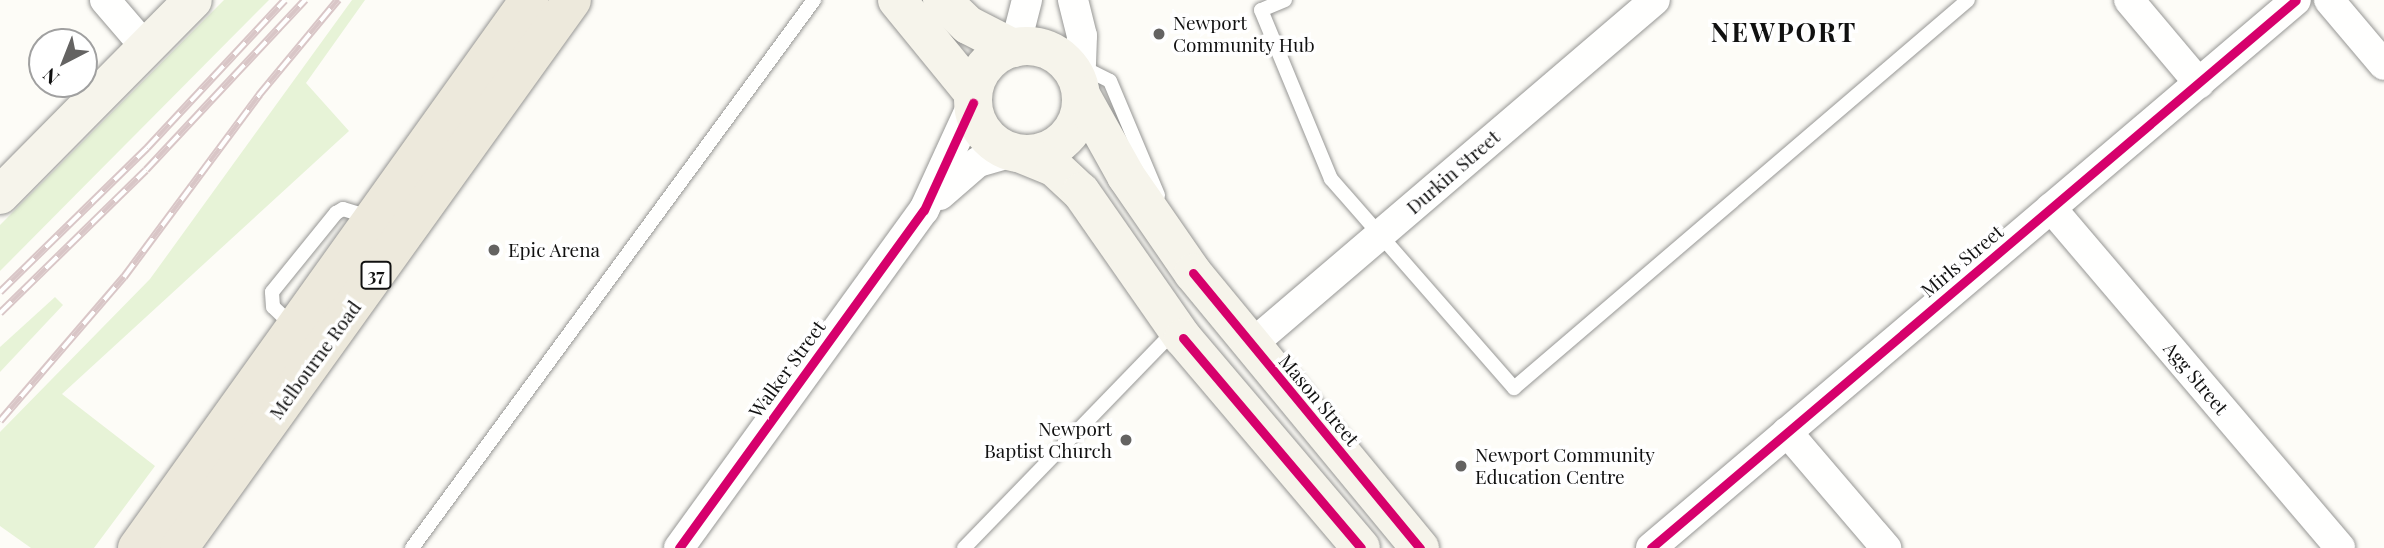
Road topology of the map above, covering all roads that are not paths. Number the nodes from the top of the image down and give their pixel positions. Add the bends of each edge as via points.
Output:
1 (105, 0) edge
2 (193, 0) edge
3 (529, 0) edge
4 (572, 0) edge
5 (814, 0) edge
6 (897, 0) edge
7 (942, 0) edge
8 (1027, 0) edge
9 (1073, 0) edge
10 (1285, 0) edge
11 (1655, 0) edge
12 (1968, 0) edge
13 (2129, 0) edge
14 (2296, 0) edge
15 (2329, 0) edge
16 (1014, 47) junction
17 (147, 49) junction
18 (2384, 65) edge
19 (1075, 76) junction
20 (2199, 83) junction
21 (973, 98) junction
22 (1017, 153) junction
23 (0, 195) edge
24 (2051, 208) junction
25 (924, 210) junction
26 (1379, 236) junction
27 (1176, 329) junction
28 (309, 339) junction
29 (1251, 345) junction
30 (1787, 432) junction
31 (187, 532) edge
32 (1348, 544) edge
33 (137, 548) edge
34 (412, 548) edge
35 (679, 548) edge
36 (964, 548) edge
37 (1420, 548) edge
38 (1651, 548) edge
39 (1886, 548) edge
40 (2340, 548) edge

1 - 17 street
2 - 17 street
3 - 28 main road, Melbourne Road / 37 via 373,218
4 - 28 main road, Melbourne Road / 37
5 - 34 lane
6 - 21 street
7 - 16 street via 968,25
8 - 16 street
9 - 19 street via 1082,30
10 - 26 lane via 1261,10 1331,179
11 - 26 street, Durkin Street
12 - 26 lane via 1514,388
13 - 20 street
14 - 20 street, Mirls Street
15 - 18 street
16 - 19 street via 1036,47
16 - 21 street via 983,68
17 - 23 street
19 - 22 street via 1077,121 1062,142 1048,151
19 - 29 street, Mason Street via 1113,155 1192,273
20 - 24 street, Mirls Street
21 - 22 street via 985,134
21 - 25 street, Walker Street
22 - 25 street, Walker Street via 978,162
22 - 27 street via 1046,163 1073,183
24 - 30 street, Mirls Street
24 - 40 street, Agg Street
25 - 35 street, Walker Street
26 - 29 street, Durkin Street
27 - 32 street
27 - 36 lane
28 - 31 main road, Melbourne Road / 37
29 - 37 street, Mason Street
30 - 38 street, Mirls Street
30 - 39 street
31 - 33 main road, Melbourne Road / 37

